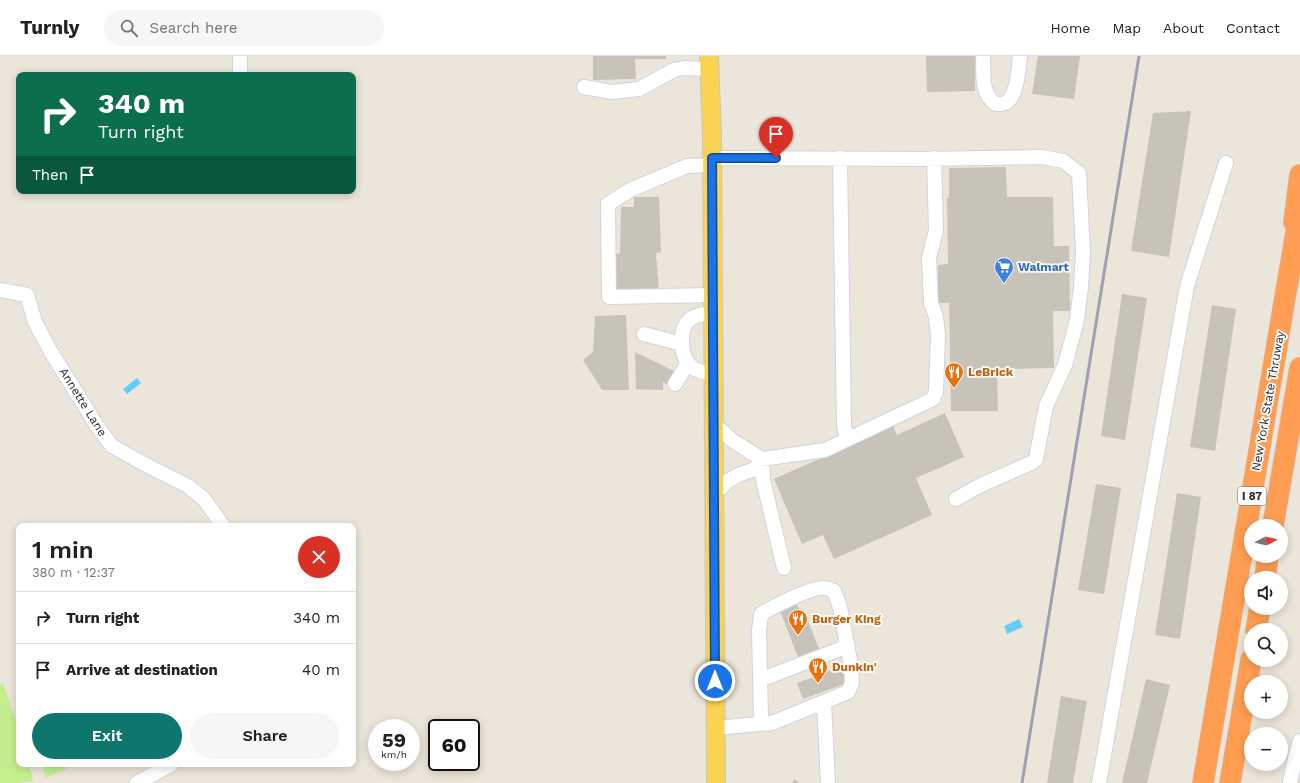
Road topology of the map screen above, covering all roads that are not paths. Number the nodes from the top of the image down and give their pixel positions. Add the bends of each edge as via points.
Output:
1 (240, 56) edge
2 (983, 56) edge
3 (1020, 56) edge
4 (709, 62) edge
5 (240, 72) edge
6 (584, 87) dead end
7 (840, 158) junction
8 (934, 158) junction
9 (712, 161) junction
10 (1226, 163) dead end
11 (1300, 175) edge
12 (1300, 209) edge
13 (0, 290) edge
14 (713, 304) junction
15 (1284, 306) junction
16 (644, 334) dead end
17 (682, 344) junction
18 (688, 363) junction
19 (1300, 368) edge
20 (714, 374) junction
21 (675, 384) dead end
22 (714, 424) junction
23 (847, 438) junction
24 (762, 459) junction
25 (714, 494) junction
26 (956, 499) dead end
27 (1274, 519) edge
28 (221, 523) edge
29 (784, 568) dead end
30 (848, 646) junction
31 (1250, 667) edge
32 (760, 680) junction
33 (824, 702) junction
34 (758, 724) junction
35 (716, 728) junction
36 (1300, 741) edge
37 (166, 767) edge
38 (137, 783) edge
39 (716, 783) edge
40 (828, 783) edge
41 (1099, 783) edge
42 (1203, 783) edge
43 (1230, 783) edge
44 (1290, 783) edge

1 - 5 street
2 - 3 street via 984,89 989,99 996,104 1006,103 1012,97
4 - 6 street via 674,70 639,89 612,92
4 - 9 main road
7 - 8 street
7 - 9 street
7 - 23 street via 844,426
8 - 23 street via 936,230 929,258 931,303 938,335 936,391 933,399
8 - 26 street via 1042,157 1063,161 1079,173 1080,188 1082,252 1077,320 1065,365 1046,406 1036,459
9 - 14 main road
9 - 14 street via 687,166 630,190 608,204 610,297
10 - 41 street via 1187,286
11 - 15 highway
12 - 15 highway, New York State Thruway / I 87
13 - 28 street, Annette Lane via 28,295 35,322 97,426 112,446 188,486 204,499
14 - 17 street via 690,319 684,327
14 - 20 main road
15 - 42 highway, New York State Thruway / I 87
16 - 17 street
17 - 18 street
18 - 20 street via 699,371
18 - 21 street
19 - 27 highway, I 87
20 - 22 main road
22 - 24 street via 733,441
22 - 25 main road
23 - 24 street via 825,450
24 - 25 street via 755,469 728,481
24 - 29 street via 763,480
25 - 35 main road
30 - 32 street
30 - 32 street via 834,591 824,588 813,589 761,614 758,631
30 - 33 street via 852,683 848,692
31 - 43 highway
32 - 34 street via 761,718
33 - 34 street via 772,723
33 - 40 street
34 - 35 street
35 - 39 main road
36 - 44 street
37 - 38 street

